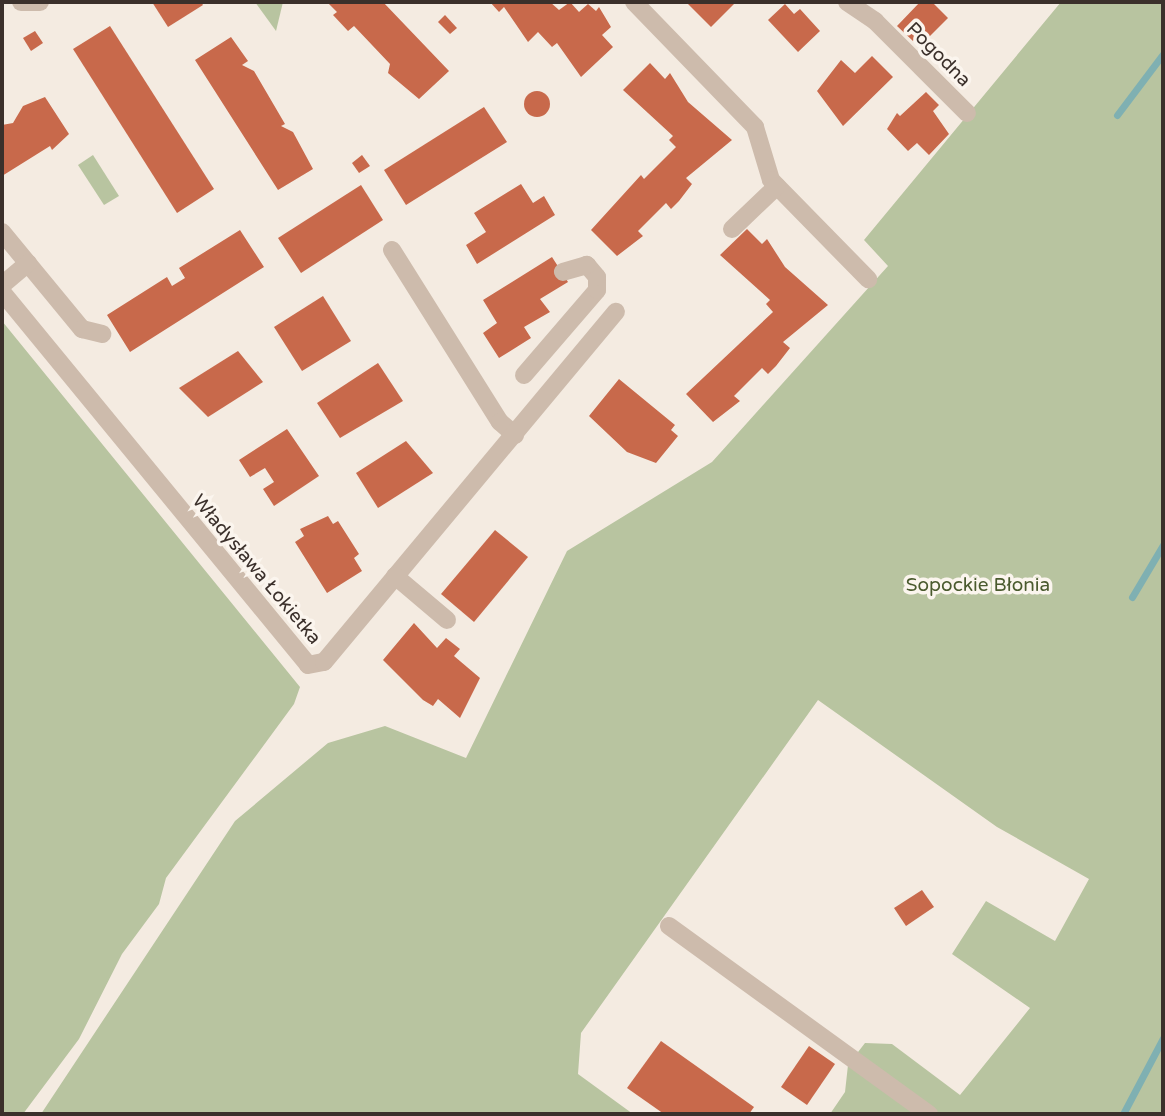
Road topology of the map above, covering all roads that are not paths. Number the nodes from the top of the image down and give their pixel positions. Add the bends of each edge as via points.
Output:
1 (20, 2) edge
2 (40, 2) edge
3 (634, 2) edge
4 (847, 2) edge
5 (967, 113) dead end
6 (778, 186) junction
7 (732, 229) dead end
8 (2, 232) edge
9 (392, 250) dead end
10 (28, 263) junction
11 (563, 272) dead end
12 (868, 279) dead end
13 (2, 285) edge
14 (2, 292) edge
15 (581, 310) junction
16 (616, 312) dead end
17 (602, 329) junction
18 (102, 334) dead end
19 (524, 375) dead end
20 (515, 435) junction
21 (395, 576) junction
22 (447, 620) dead end
23 (669, 926) dead end
24 (929, 1114) edge

1 - 2 street
3 - 6 street via 755,127
4 - 5 street, Pogodna via 875,21
6 - 7 street
6 - 12 street
8 - 10 street
9 - 20 street via 500,422
10 - 13 street
10 - 18 street via 82,329
11 - 15 street via 582,264 595,272 597,290
14 - 21 street, Władysława Łokietka via 308,665 324,662
15 - 17 street
15 - 19 street
16 - 17 street, Władysława Łokietka
17 - 20 street, Władysława Łokietka
20 - 21 street, Władysława Łokietka
21 - 22 street
23 - 24 street

